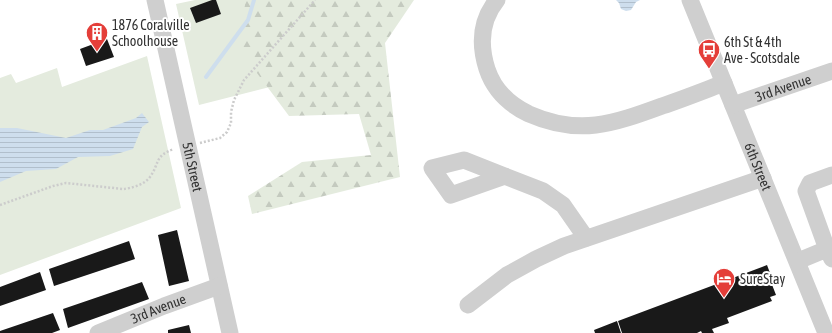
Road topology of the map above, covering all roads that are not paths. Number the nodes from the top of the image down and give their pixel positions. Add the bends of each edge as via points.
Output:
1 (155, 0) edge
2 (497, 0) edge
3 (690, 0) edge
4 (832, 71) edge
5 (724, 83) junction
6 (733, 105) junction
7 (832, 175) edge
8 (505, 176) dead end
9 (764, 178) junction
10 (586, 238) junction
11 (830, 254) edge
12 (798, 261) junction
13 (219, 286) junction
14 (468, 305) dead end
15 (827, 328) edge
16 (98, 333) edge
17 (230, 333) edge

1 - 13 street, 5th Street
2 - 5 street via 487,15 481,38 488,70 496,87 508,101 544,120 573,126 601,125 625,120
3 - 5 street, 6th Street
4 - 6 street, 3rd Avenue
5 - 6 street, 6th Street
6 - 9 street, 6th Street
7 - 11 street via 810,183 806,191
8 - 10 street via 543,191 563,205
9 - 10 street
9 - 12 street, 6th Street
10 - 14 street via 525,265
11 - 12 street
12 - 15 street, 6th Street
13 - 16 street, 3rd Avenue
13 - 17 street, 5th Street

